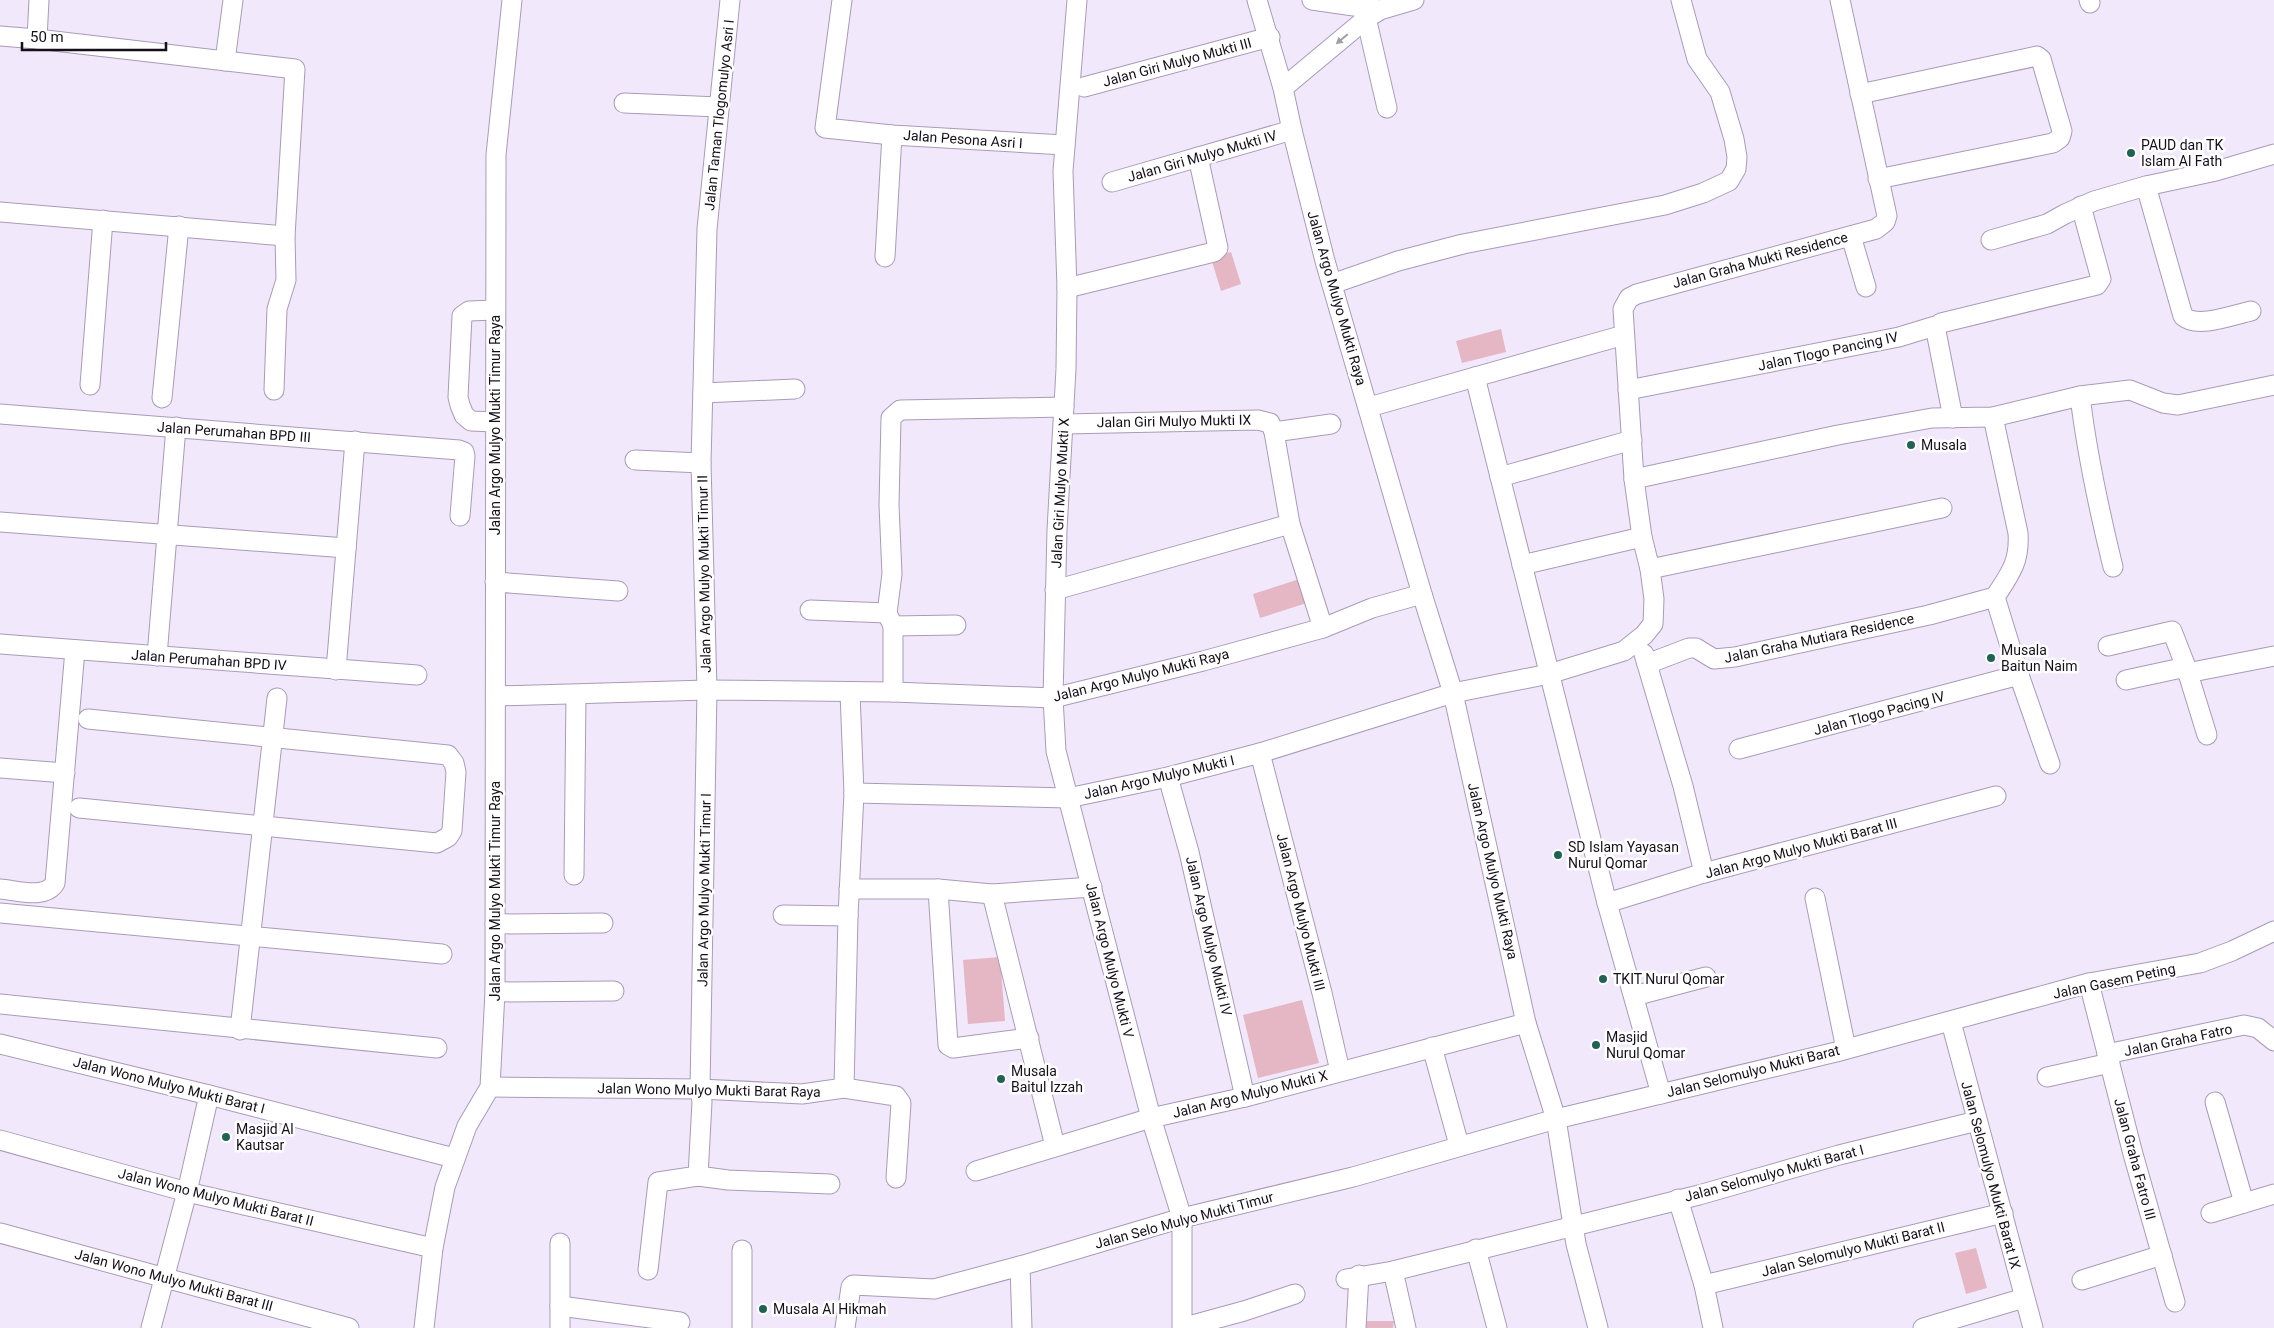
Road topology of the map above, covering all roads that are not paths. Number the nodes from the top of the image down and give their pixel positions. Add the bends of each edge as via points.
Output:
1 (39, 0) edge
2 (233, 0) edge
3 (512, 0) edge
4 (730, 0) edge
5 (842, 0) edge
6 (1077, 0) edge
7 (1257, 0) edge
8 (1312, 0) edge
9 (1414, 0) edge
10 (1681, 0) edge
11 (1840, 0) edge
12 (1368, 9) edge
13 (0, 36) edge
14 (1270, 37) junction
15 (37, 39) junction
16 (225, 61) junction
17 (1084, 87) dead end
18 (1283, 88) junction
19 (1860, 94) junction
20 (624, 103) dead end
21 (720, 107) junction
22 (1387, 108) dead end
23 (1292, 130) junction
24 (892, 135) junction
25 (1065, 146) junction
26 (2274, 154) edge
27 (1198, 157) junction
28 (1878, 179) junction
29 (1112, 182) dead end
30 (2146, 186) junction
31 (2081, 206) junction
32 (0, 212) edge
33 (103, 220) junction
34 (180, 226) junction
35 (285, 236) junction
36 (1851, 236) junction
37 (1991, 240) dead end
38 (885, 257) dead end
39 (1332, 284) junction
40 (1866, 287) dead end
41 (1067, 288) junction
42 (485, 310) junction
43 (2251, 311) dead end
44 (1941, 323) dead end
45 (1624, 335) junction
46 (1475, 377) junction
47 (90, 385) dead end
48 (2274, 385) edge
49 (795, 389) dead end
50 (274, 390) dead end
51 (1628, 390) junction
52 (703, 393) junction
53 (2080, 396) junction
54 (162, 398) dead end
55 (1369, 407) junction
56 (0, 414) edge
57 (1064, 415) junction
58 (1993, 416) junction
59 (1953, 418) junction
60 (488, 422) junction
61 (1331, 424) dead end
62 (176, 427) junction
63 (1274, 432) junction
64 (1632, 440) junction
65 (355, 441) junction
66 (635, 460) dead end
67 (700, 463) junction
68 (1500, 477) junction
69 (1634, 479) junction
70 (1942, 508) dead end
71 (460, 516) dead end
72 (0, 522) edge
73 (1290, 524) junction
74 (167, 535) junction
75 (1642, 537) junction
76 (346, 548) junction
77 (1522, 565) junction
78 (2114, 567) dead end
79 (1650, 569) junction
80 (495, 582) junction
81 (1055, 590) junction
82 (618, 591) dead end
83 (1422, 594) junction
84 (1995, 597) junction
85 (810, 610) dead end
86 (890, 619) junction
87 (956, 625) dead end
88 (1323, 628) junction
89 (0, 644) edge
90 (2108, 646) dead end
91 (74, 650) junction
92 (157, 656) junction
93 (2274, 656) edge
94 (336, 670) junction
95 (2186, 670) junction
96 (1549, 674) junction
97 (417, 675) dead end
98 (2019, 675) junction
99 (2126, 680) dead end
100 (706, 690) junction
101 (893, 692) junction
102 (1453, 692) junction
103 (850, 693) junction
104 (576, 695) junction
105 (496, 696) junction
106 (277, 698) dead end
107 (1053, 698) junction
108 (88, 719) dead end
109 (2207, 734) dead end
110 (272, 739) junction
111 (1739, 749) dead end
112 (1260, 753) junction
113 (2050, 764) dead end
114 (0, 768) edge
115 (64, 773) junction
116 (1168, 777) junction
117 (854, 793) junction
118 (1996, 796) dead end
119 (1068, 798) junction
120 (79, 808) dead end
121 (263, 827) junction
122 (1704, 873) junction
123 (574, 875) dead end
124 (1092, 887) junction
125 (0, 889) edge
126 (849, 889) junction
127 (938, 889) junction
128 (992, 894) junction
129 (1815, 898) dead end
130 (1607, 903) junction
131 (0, 913) edge
132 (783, 915) dead end
133 (848, 916) junction
134 (603, 923) dead end
135 (495, 924) junction
136 (2274, 931) edge
137 (251, 937) junction
138 (442, 954) dead end
139 (1706, 977) dead end
140 (2090, 983) junction
141 (614, 991) dead end
142 (495, 992) junction
143 (1634, 996) junction
144 (0, 1004) edge
145 (1950, 1022) junction
146 (1526, 1023) junction
147 (240, 1030) junction
148 (1029, 1038) junction
149 (2274, 1041) edge
150 (0, 1044) edge
151 (1432, 1047) junction
152 (437, 1048) dead end
153 (1846, 1049) junction
154 (2108, 1059) junction
155 (1340, 1071) junction
156 (2047, 1077) dead end
157 (490, 1087) junction
158 (700, 1088) junction
159 (844, 1088) junction
160 (1662, 1094) junction
161 (209, 1095) junction
162 (1245, 1096) junction
163 (2215, 1102) dead end
164 (1151, 1118) junction
165 (1556, 1119) junction
166 (1977, 1121) junction
167 (0, 1140) edge
168 (1459, 1145) junction
169 (1055, 1146) junction
170 (454, 1158) junction
171 (976, 1171) dead end
172 (698, 1176) junction
173 (896, 1178) dead end
174 (830, 1184) dead end
175 (187, 1192) junction
176 (2274, 1194) edge
177 (1678, 1199) junction
178 (2244, 1203) junction
179 (2211, 1212) dead end
180 (2003, 1213) junction
181 (1182, 1218) junction
182 (1572, 1225) junction
183 (0, 1233) edge
184 (560, 1243) dead end
185 (432, 1248) junction
186 (1476, 1249) junction
187 (742, 1250) dead end
188 (2162, 1255) junction
189 (1020, 1266) junction
190 (648, 1270) dead end
191 (1393, 1271) junction
192 (165, 1278) junction
193 (2082, 1280) dead end
194 (1704, 1285) junction
195 (1295, 1294) dead end
196 (2024, 1298) junction
197 (2175, 1302) dead end
198 (560, 1306) junction
199 (1244, 1320) edge
200 (680, 1322) dead end
201 (151, 1328) edge
202 (349, 1328) edge
203 (424, 1328) edge
204 (560, 1328) edge
205 (742, 1328) edge
206 (845, 1328) edge
207 (1022, 1328) edge
208 (1182, 1328) edge
209 (1356, 1328) edge
210 (1406, 1328) edge
211 (1497, 1328) edge
212 (1598, 1328) edge
213 (1713, 1328) edge
214 (1926, 1328) edge
215 (2033, 1328) edge

1 - 15 street
2 - 16 street
3 - 42 street, Jalan Argo Mulyo Mukti Timur Raya
4 - 21 street, Jalan Taman Tlogomulyo Asri I
5 - 24 street via 825,128
6 - 25 street
7 - 14 street, Jalan Argo Mulyo Mukti Raya
8 - 12 street
9 - 12 street
10 - 39 street via 1697,59 1720,92 1734,139 1736,169 1729,182 1665,205 1463,244 1398,261
11 - 19 street, Jalan Graha Mukti Residence
12 -> 18 street
12 - 22 street
13 - 15 street
14 - 17 street, Jalan Giri Mulyo Mukti III
14 - 18 street, Jalan Argo Mulyo Mukti Raya
15 - 16 street
16 - 35 street via 296,69
18 - 23 street, Jalan Argo Mulyo Mukti Raya
19 - 28 street, Jalan Graha Mukti Residence
19 - 28 street via 2037,56 2041,59 2062,131 2060,138 2053,143
20 - 21 street
21 - 52 street, Jalan Taman Tlogomulyo Asri I via 707,229
23 - 27 street, Jalan Giri Mulyo Mukti IV
23 - 39 street, Jalan Argo Mulyo Mukti Raya
24 - 25 street, Jalan Pesona Asri I
24 - 38 street, Jalan Pesona Asri I
25 - 41 street
26 - 30 street via 2216,172
27 - 29 street, Jalan Giri Mulyo Mukti IV
27 - 41 street via 1218,248 1214,252
28 - 36 street, Jalan Graha Mukti Residence via 1886,222 1876,229
30 - 31 street
30 - 43 street via 2183,316 2188,321 2199,323
31 - 37 street via 2047,224
31 - 44 street via 2100,279 2097,285
32 - 33 street
33 - 34 street
33 - 47 street
34 - 35 street
34 - 54 street
35 - 50 street via 286,280 277,310
36 - 40 street
36 - 45 street, Jalan Graha Mukti Residence via 1637,294 1629,298 1623,309
39 - 55 street, Jalan Argo Mulyo Mukti Raya
41 - 57 street, Jalan Giri Mulyo Mukti X
42 - 60 street, Jalan Argo Mulyo Mukti Timur Raya
42 - 60 street via 465,313 460,320 458,397 464,414 471,421
45 - 46 street
45 - 51 street, Jalan Graha Mukti Residence
46 - 55 street
46 - 68 street
48 - 53 street via 2178,405 2163,403 2130,390
49 - 52 street
51 - 59 street, Jalan Tlogo Pancing IV via 1853,346 1935,326
51 - 64 street, Jalan Graha Mukti Residence
52 - 67 street, Jalan Taman Tlogomulyo Asri I
53 - 58 street
53 - 78 street via 2095,496
55 - 83 street, Jalan Argo Mulyo Mukti Raya
56 - 62 street, Jalan Perumahan BPD III
57 - 63 street, Jalan Giri Mulyo Mukti IX via 1258,420 1270,423
57 - 81 street, Jalan Giri Mulyo Mukti X
57 - 86 street via 900,410 895,413 891,418
58 - 59 street
58 - 84 street via 2019,551 2014,567
59 - 69 street via 1932,418 1838,435
60 - 80 street, Jalan Argo Mulyo Mukti Timur Raya
61 - 63 street
62 - 65 street, Jalan Perumahan BPD III
62 - 74 street
63 - 73 street
64 - 68 street
64 - 69 street, Jalan Graha Mukti Residence
65 - 71 street, Jalan Perumahan BPD III via 464,452
65 - 76 street
66 - 67 street, Jalan Argo Mulyo Mukti Timur II
67 - 100 street, Jalan Argo Mulyo Mukti Timur II
68 - 77 street
69 - 75 street, Jalan Graha Mukti Residence
70 - 79 street
72 - 74 street
73 - 81 street
73 - 88 street
74 - 76 street
74 - 92 street
75 - 77 street
75 - 79 street, Jalan Graha Mukti Residence
76 - 94 street
77 - 96 street
79 - 96 street, Jalan Graha Mukti Residence via 1653,624 1644,635 1624,651
80 - 82 street
80 - 105 street, Jalan Argo Mulyo Mukti Timur Raya
81 - 107 street, Jalan Giri Mulyo Mukti X
83 - 88 street, Jalan Argo Mulyo Mukti Raya via 1372,608
83 - 102 street, Jalan Argo Mulyo Mukti Raya
84 - 98 street
84 - 122 street, Jalan Graha Mutiara Residence via 1929,616 1753,653 1714,659 1696,648 1689,648 1646,658
85 - 86 street
86 - 87 street
86 - 101 street
88 - 107 street, Jalan Argo Mulyo Mukti Raya
89 - 91 street, Jalan Perumahan BPD IV
90 - 95 street via 2170,631
91 - 92 street, Jalan Perumahan BPD IV
91 - 115 street
92 - 94 street, Jalan Perumahan BPD IV
93 - 95 street
94 - 97 street, Jalan Perumahan BPD IV
95 - 99 street
95 - 109 street
96 - 102 street, Jalan Graha Mukti Residence
96 - 130 street
98 - 111 street, Jalan Tlogo Pacing IV
98 - 113 street
100 - 103 street
100 - 104 street
100 - 158 street, Jalan Argo Mulyo Mukti Timur I
101 - 103 street, Jalan Argo Mulyo Mukti Raya
101 - 107 street, Jalan Argo Mulyo Mukti Raya
102 - 112 street, Jalan Argo Mulyo Mukti I
102 - 146 street, Jalan Argo Mulyo Mukti Raya
103 - 117 street
104 - 105 street
104 - 123 street
105 - 135 street, Jalan Argo Mulyo Mukti Timur Raya
106 - 110 street
107 - 119 street, Jalan Argo Mulyo Mukti V via 1056,751
108 - 110 street
110 - 121 street
110 - 121 street via 448,755 456,772 452,831 437,843
112 - 116 street, Jalan Argo Mulyo Mukti I
112 - 155 street, Jalan Argo Mulyo Mukti III
114 - 115 street
115 - 125 street via 51,889 42,893
116 - 119 street, Jalan Argo Mulyo Mukti I
116 - 162 street, Jalan Argo Mulyo Mukti IV
117 - 119 street, Jalan Argo Mulyo Mukti I
117 - 126 street
118 - 122 street, Jalan Argo Mulyo Mukti Barat III
119 - 124 street, Jalan Argo Mulyo Mukti V
120 - 121 street
121 - 137 street
122 - 130 street, Jalan Argo Mulyo Mukti Barat III
124 - 128 street
124 - 164 street, Jalan Argo Mulyo Mukti V
126 - 127 street
126 - 133 street
127 - 128 street
127 - 148 street via 948,1045 953,1048
128 - 148 street
129 - 153 street
130 - 143 street
131 - 137 street
132 - 133 street
133 - 159 street
134 - 135 street
135 - 142 street, Jalan Argo Mulyo Mukti Timur Raya
136 - 140 street, Jalan Gasem Peting via 2200,963
137 - 138 street
137 - 147 street
139 - 143 street
140 - 145 street, Jalan Gasem Peting
140 - 154 street, Jalan Graha Fatro III
141 - 142 street
142 - 157 street, Jalan Argo Mulyo Mukti Timur Raya
143 - 160 street
144 - 147 street
145 - 153 street, Jalan Selomulyo Mukti Barat
145 - 166 street, Jalan Selomulyo Mukti Barat IX
146 - 151 street, Jalan Argo Mulyo Mukti X
146 - 165 street, Jalan Argo Mulyo Mukti Raya
147 - 152 street
148 - 169 street
149 - 154 street, Jalan Graha Fatro via 2258,1028 2244,1025
150 - 161 street, Jalan Wono Mulyo Mukti Barat I
151 - 155 street, Jalan Argo Mulyo Mukti X
151 - 168 street
153 - 160 street, Jalan Selomulyo Mukti Barat
154 - 156 street
154 - 188 street, Jalan Graha Fatro III
155 - 162 street, Jalan Argo Mulyo Mukti X
157 - 158 street, Jalan Wono Mulyo Mukti Barat Raya
157 - 170 street via 467,1126
158 - 159 street, Jalan Wono Mulyo Mukti Barat Raya via 802,1094
158 - 172 street
159 - 173 street, Jalan Wono Mulyo Mukti Barat Raya via 899,1099
160 - 165 street, Jalan Selomulyo Mukti Barat
161 - 170 street, Jalan Wono Mulyo Mukti Barat I
161 - 175 street
162 - 164 street, Jalan Argo Mulyo Mukti X
163 - 178 street
164 - 169 street, Jalan Argo Mulyo Mukti X
164 - 181 street, Jalan Argo Mulyo Mukti V
165 - 168 street, Jalan Selo Mulyo Mukti Timur
165 - 182 street, Jalan Argo Mulyo Mukti Raya
166 - 177 street, Jalan Selomulyo Mukti Barat I
166 - 180 street, Jalan Selomulyo Mukti Barat IX
167 - 175 street, Jalan Wono Mulyo Mukti Barat II
168 - 181 street, Jalan Selo Mulyo Mukti Timur via 1353,1177
169 - 171 street, Jalan Argo Mulyo Mukti X
170 - 185 street
172 - 174 street
172 - 190 street via 660,1181 658,1184
175 - 185 street, Jalan Wono Mulyo Mukti Barat II
175 - 192 street
176 - 178 street
177 - 182 street, Jalan Selomulyo Mukti Barat I
177 - 194 street
178 - 179 street
180 - 194 street, Jalan Selomulyo Mukti Barat II
180 - 196 street, Jalan Selomulyo Mukti Barat IX
181 - 189 street, Jalan Selo Mulyo Mukti Timur
181 - 208 street, Jalan Argo Mulyo Mukti V
182 - 186 street, Jalan Selomulyo Mukti Barat I
182 - 212 street, Jalan Argo Mulyo Mukti Raya
183 - 192 street, Jalan Wono Mulyo Mukti Barat III
184 - 198 street
185 - 203 street
186 - 191 street, Jalan Selomulyo Mukti Barat I
186 - 211 street
187 - 205 street
188 - 193 street
188 - 197 street, Jalan Graha Fatro III
189 - 206 street, Jalan Selo Mulyo Mukti Timur via 934,1289 852,1285
189 - 207 street
191 - 209 street, Jalan Selomulyo Mukti Barat I via 1352,1277
191 - 210 street
192 - 201 street
192 - 202 street, Jalan Wono Mulyo Mukti Barat III
194 - 213 street
195 - 199 street
196 - 214 street
196 - 215 street, Jalan Selomulyo Mukti Barat IX
198 - 200 street
198 - 204 street
199 - 208 street

